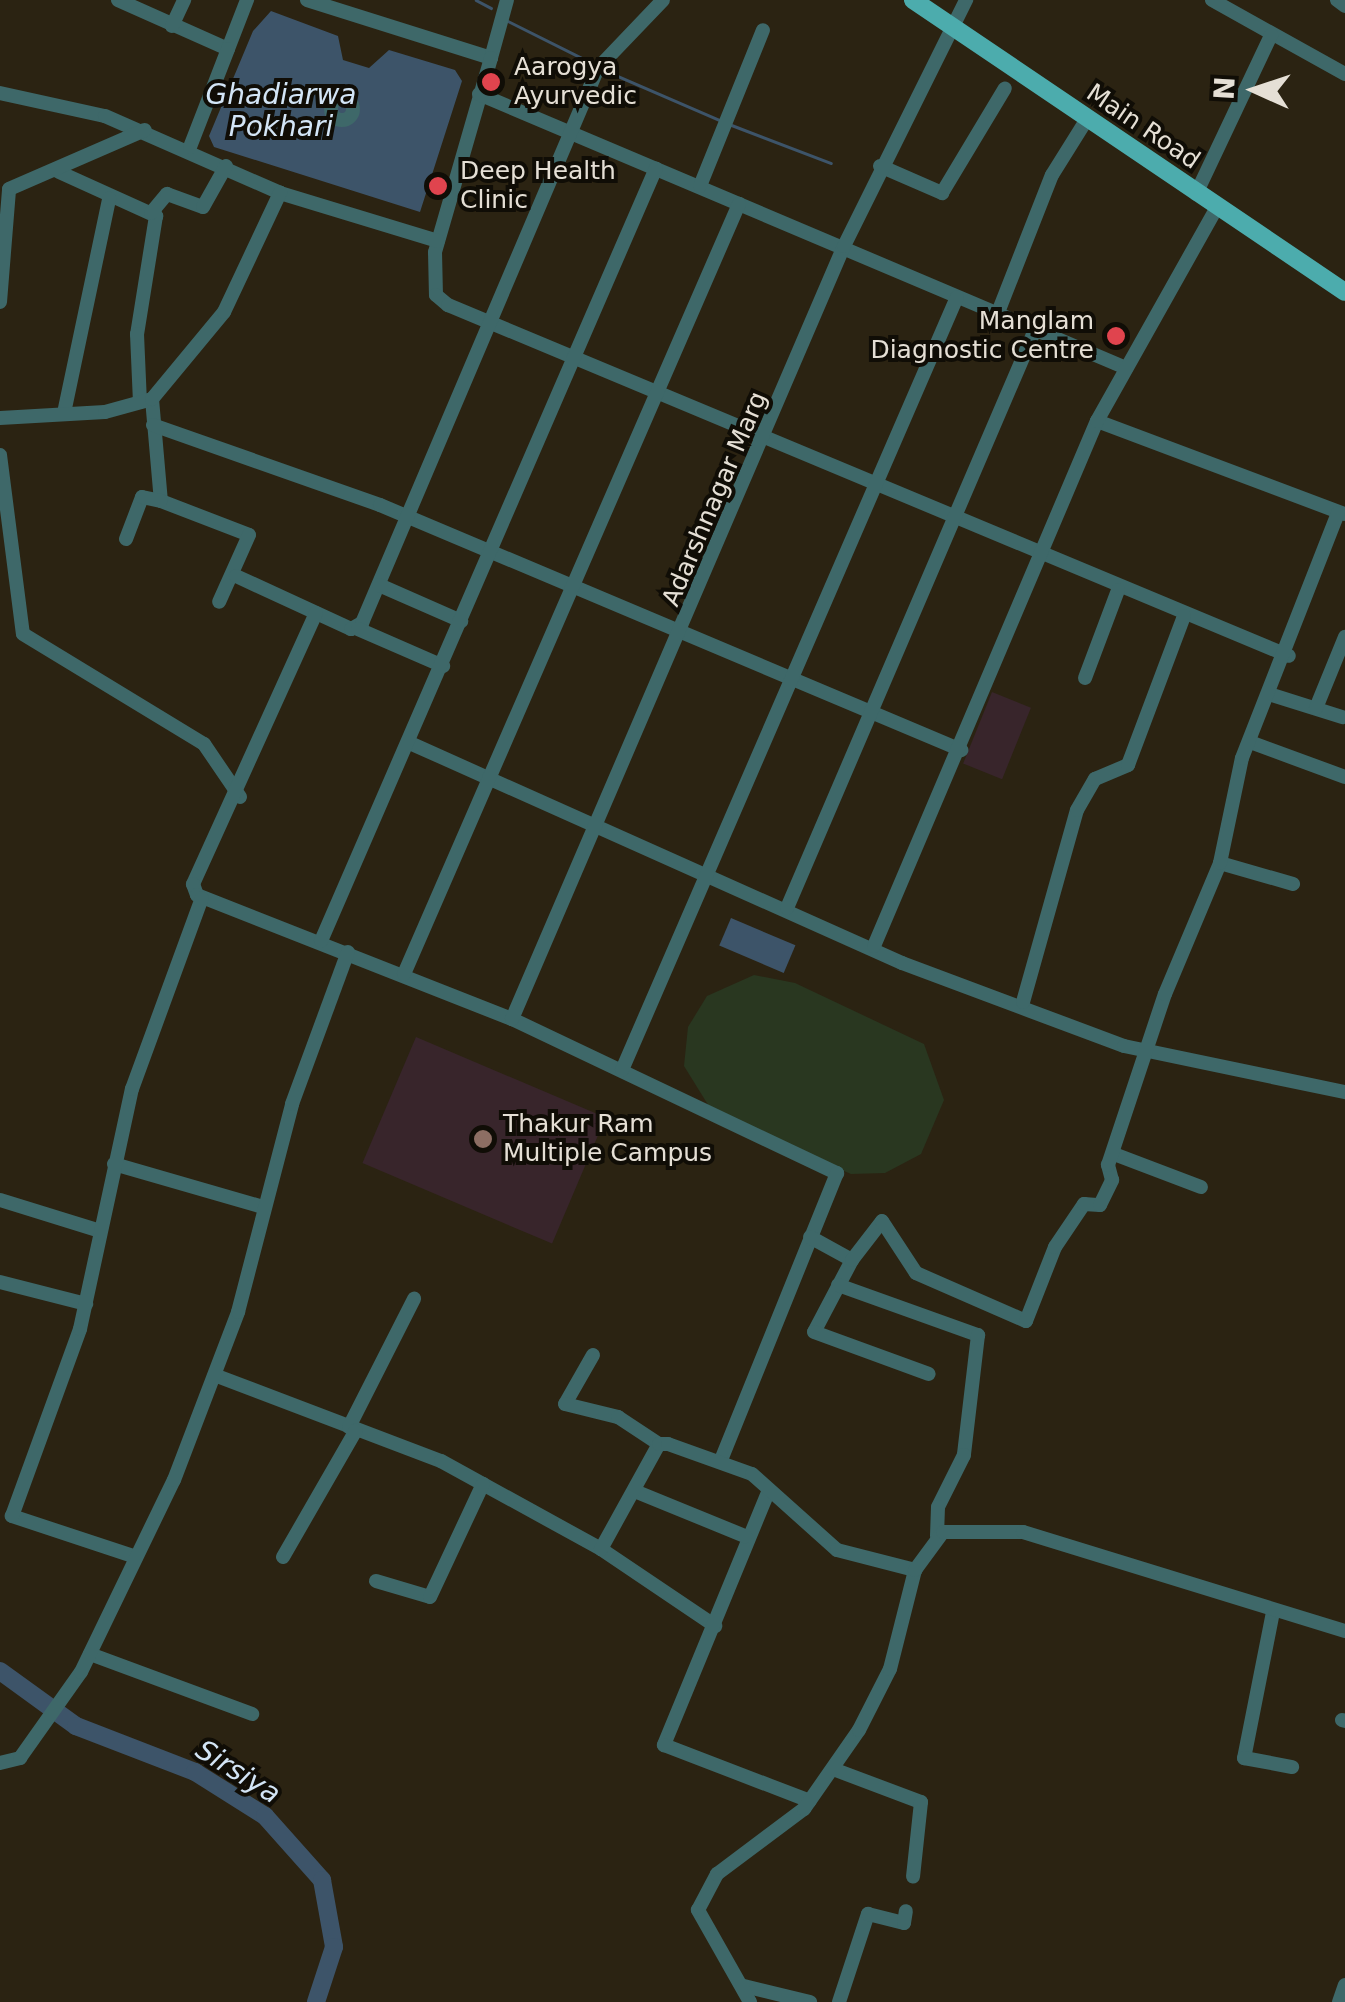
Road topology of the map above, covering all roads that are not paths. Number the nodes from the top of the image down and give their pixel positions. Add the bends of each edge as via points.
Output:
1 (118, 0) edge
2 (184, 0) edge
3 (247, 0) edge
4 (307, 0) edge
5 (507, 0) edge
6 (663, 0) edge
7 (913, 0) edge
8 (966, 0) edge
9 (1212, 0) edge
10 (1337, 0) edge
11 (1345, 6) edge
12 (172, 26) junction
13 (950, 26) junction
14 (762, 30) dead end
15 (1270, 36) junction
16 (228, 49) junction
17 (491, 58) junction
18 (1345, 74) edge
19 (1005, 88) dead end
20 (0, 93) edge
21 (479, 94) junction
22 (1087, 119) junction
23 (145, 130) junction
24 (571, 130) junction
25 (190, 147) junction
26 (226, 166) junction
27 (880, 166) junction
28 (656, 168) junction
29 (59, 172) junction
30 (700, 186) junction
31 (280, 193) junction
32 (1196, 194) junction
33 (109, 199) junction
34 (740, 204) junction
35 (1216, 210) junction
36 (151, 213) junction
37 (438, 241) junction
38 (844, 246) junction
39 (3, 279) edge
40 (1345, 292) edge
41 (957, 297) junction
42 (0, 302) edge
43 (997, 315) junction
44 (493, 325) junction
45 (1034, 332) junction
46 (574, 360) junction
47 (1126, 368) junction
48 (656, 396) junction
49 (146, 401) junction
50 (64, 412) junction
51 (0, 418) edge
52 (1097, 421) junction
53 (154, 425) junction
54 (765, 443) junction
55 (0, 455) edge
56 (872, 488) junction
57 (160, 501) junction
58 (1341, 514) edge
59 (408, 517) junction
60 (954, 523) junction
61 (126, 539) dead end
62 (492, 552) junction
63 (1042, 560) junction
64 (236, 576) junction
65 (379, 585) junction
66 (573, 588) junction
67 (1118, 590) junction
68 (219, 602) dead end
69 (316, 613) junction
70 (1184, 616) junction
71 (461, 621) junction
72 (358, 629) junction
73 (682, 634) junction
74 (1345, 636) edge
75 (1289, 656) junction
76 (443, 666) junction
77 (1084, 678) dead end
78 (790, 682) junction
79 (1269, 694) junction
80 (1316, 708) junction
81 (870, 716) junction
82 (1342, 717) dead end
83 (1250, 742) junction
84 (412, 744) junction
85 (961, 750) junction
86 (1345, 777) edge
87 (490, 780) junction
88 (240, 798) junction
89 (597, 827) junction
90 (1220, 863) junction
91 (710, 875) junction
92 (1292, 884) dead end
93 (202, 898) junction
94 (787, 908) junction
95 (321, 941) junction
96 (874, 946) junction
97 (348, 952) junction
98 (404, 974) junction
99 (1022, 1002) junction
100 (512, 1019) junction
101 (1152, 1056) junction
102 (622, 1070) junction
103 (1345, 1092) edge
104 (1114, 1154) junction
105 (114, 1164) junction
106 (1202, 1187) dead end
107 (0, 1200) edge
108 (263, 1206) junction
109 (100, 1231) junction
110 (810, 1237) junction
111 (852, 1260) junction
112 (0, 1282) edge
113 (838, 1285) junction
114 (414, 1299) dead end
115 (86, 1304) junction
116 (593, 1355) dead end
117 (929, 1374) dead end
118 (217, 1376) junction
119 (353, 1428) junction
120 (659, 1444) junction
121 (722, 1457) junction
122 (483, 1484) junction
123 (769, 1490) junction
124 (637, 1492) junction
125 (745, 1536) junction
126 (938, 1536) junction
127 (601, 1549) junction
128 (136, 1557) junction
129 (283, 1557) dead end
130 (915, 1570) junction
131 (376, 1581) dead end
132 (1273, 1612) junction
133 (715, 1626) junction
134 (1345, 1632) edge
135 (90, 1654) junction
136 (252, 1714) dead end
137 (0, 1764) edge
138 (1292, 1767) dead end
139 (833, 1769) junction
140 (810, 1801) junction
141 (914, 1877) dead end
142 (906, 1911) dead end
143 (1345, 1985) edge
144 (744, 1986) junction
145 (750, 2002) edge
146 (810, 2002) edge
147 (839, 2002) edge
148 (1340, 2002) edge

1 - 12 street
2 - 12 street
3 - 16 street
4 - 17 street
5 - 17 street
6 - 24 street via 601,65
7 - 13 main road, Main Road
8 - 13 street, Adarshnagar Marg
9 - 15 street
10 - 11 street
12 - 16 street
13 - 22 main road, Main Road
13 - 27 street, Adarshnagar Marg
14 - 30 street
15 - 18 street
15 - 32 street
16 - 25 street
17 - 21 street
19 - 27 street via 942,192
20 - 23 street
21 - 24 street
21 - 37 street
22 - 32 main road, Main Road
22 - 43 street via 1052,174
23 - 25 street
23 - 29 street via 80,152
24 - 28 street
24 - 44 street
25 - 26 street
26 - 31 street
26 - 36 street via 204,208 167,194
27 - 38 street, Adarshnagar Marg
28 - 30 street
28 - 46 street
29 - 33 street
29 - 39 street via 9,189
30 - 34 street
31 - 37 street
31 - 49 street via 224,312
32 - 35 main road, Main Road
33 - 36 street
33 - 50 street
34 - 38 street
34 - 48 street
35 - 40 main road, Main Road
35 - 47 street
36 - 49 street via 136,334
37 - 44 street via 436,295
38 - 41 street
38 - 54 street, Adarshnagar Marg
39 - 42 street
41 - 43 street
41 - 56 street
43 - 45 street
44 - 46 street
44 - 59 street
45 - 47 street
45 - 60 street
46 - 48 street
46 - 62 street
47 - 52 street
48 - 54 street
48 - 66 street
49 - 50 street
49 - 53 street
50 - 51 street
52 - 58 street
52 - 63 street
53 - 57 street
53 - 59 street
54 - 56 street
54 - 73 street, Adarshnagar Marg
55 - 88 street via 24,634 204,744
56 - 60 street
56 - 78 street
57 - 61 street via 142,497
57 - 64 street via 249,535
58 - 75 street
59 - 62 street
59 - 65 street
60 - 63 street
60 - 81 street
62 - 66 street
62 - 71 street
63 - 67 street
63 - 85 street
64 - 68 street
64 - 69 street
65 - 71 street
65 - 72 street
66 - 73 street
66 - 87 street
67 - 70 street
67 - 77 street
69 - 72 street
69 - 88 street
70 - 75 street
70 - 99 street via 1128,764 1094,778 1077,810
71 - 76 street
72 - 76 street
73 - 78 street
73 - 89 street, Adarshnagar Marg
74 - 80 street
75 - 79 street
76 - 84 street
78 - 81 street
78 - 91 street
79 - 80 street
79 - 83 street
80 - 82 street
81 - 85 street
81 - 94 street
83 - 86 street
83 - 90 street
84 - 87 street
84 - 95 street
85 - 96 street
87 - 89 street
87 - 98 street
88 - 93 street via 193,884
89 - 91 street
89 - 100 street, Adarshnagar Marg
90 - 92 street
90 - 101 street via 1165,994
91 - 94 street
91 - 102 street
93 - 95 street via 316,949
93 - 105 street
94 - 96 street
95 - 97 street
96 - 99 street
97 - 98 street
97 - 108 street
98 - 100 street
99 - 101 street
100 - 102 street
101 - 103 street
101 - 104 street
102 - 110 street via 837,1173
104 - 106 street
104 - 111 street via 1100,1206 1084,1204 1055,1247 1026,1322 916,1273 882,1222
105 - 108 street
105 - 109 street
107 - 109 street
108 - 118 street
109 - 115 street
110 - 111 street
110 - 121 street
111 - 113 street
112 - 115 street
113 - 117 street via 814,1332
113 - 126 street via 978,1336 964,1455 938,1506
114 - 119 street
115 - 128 street via 12,1516
116 - 120 street via 565,1404 618,1417
118 - 119 street
118 - 128 street
119 - 122 street
119 - 129 street
120 - 121 street
120 - 124 street
121 - 123 street
122 - 127 street
122 - 131 street via 430,1598
123 - 125 street
123 - 130 street via 837,1550
124 - 125 street
124 - 127 street
125 - 133 street
126 - 130 street
126 - 132 street via 1023,1532
127 - 133 street
128 - 135 street
130 - 139 street via 890,1669
132 - 134 street
132 - 138 street via 1244,1758
133 - 140 street via 664,1746
135 - 136 street
135 - 137 street via 39,1735 20,1758
139 - 140 street
139 - 141 street via 921,1802
140 - 144 street via 717,1874 698,1910 699,1926
142 - 147 street via 904,1923 868,1914
143 - 148 street
144 - 145 street
144 - 146 street

